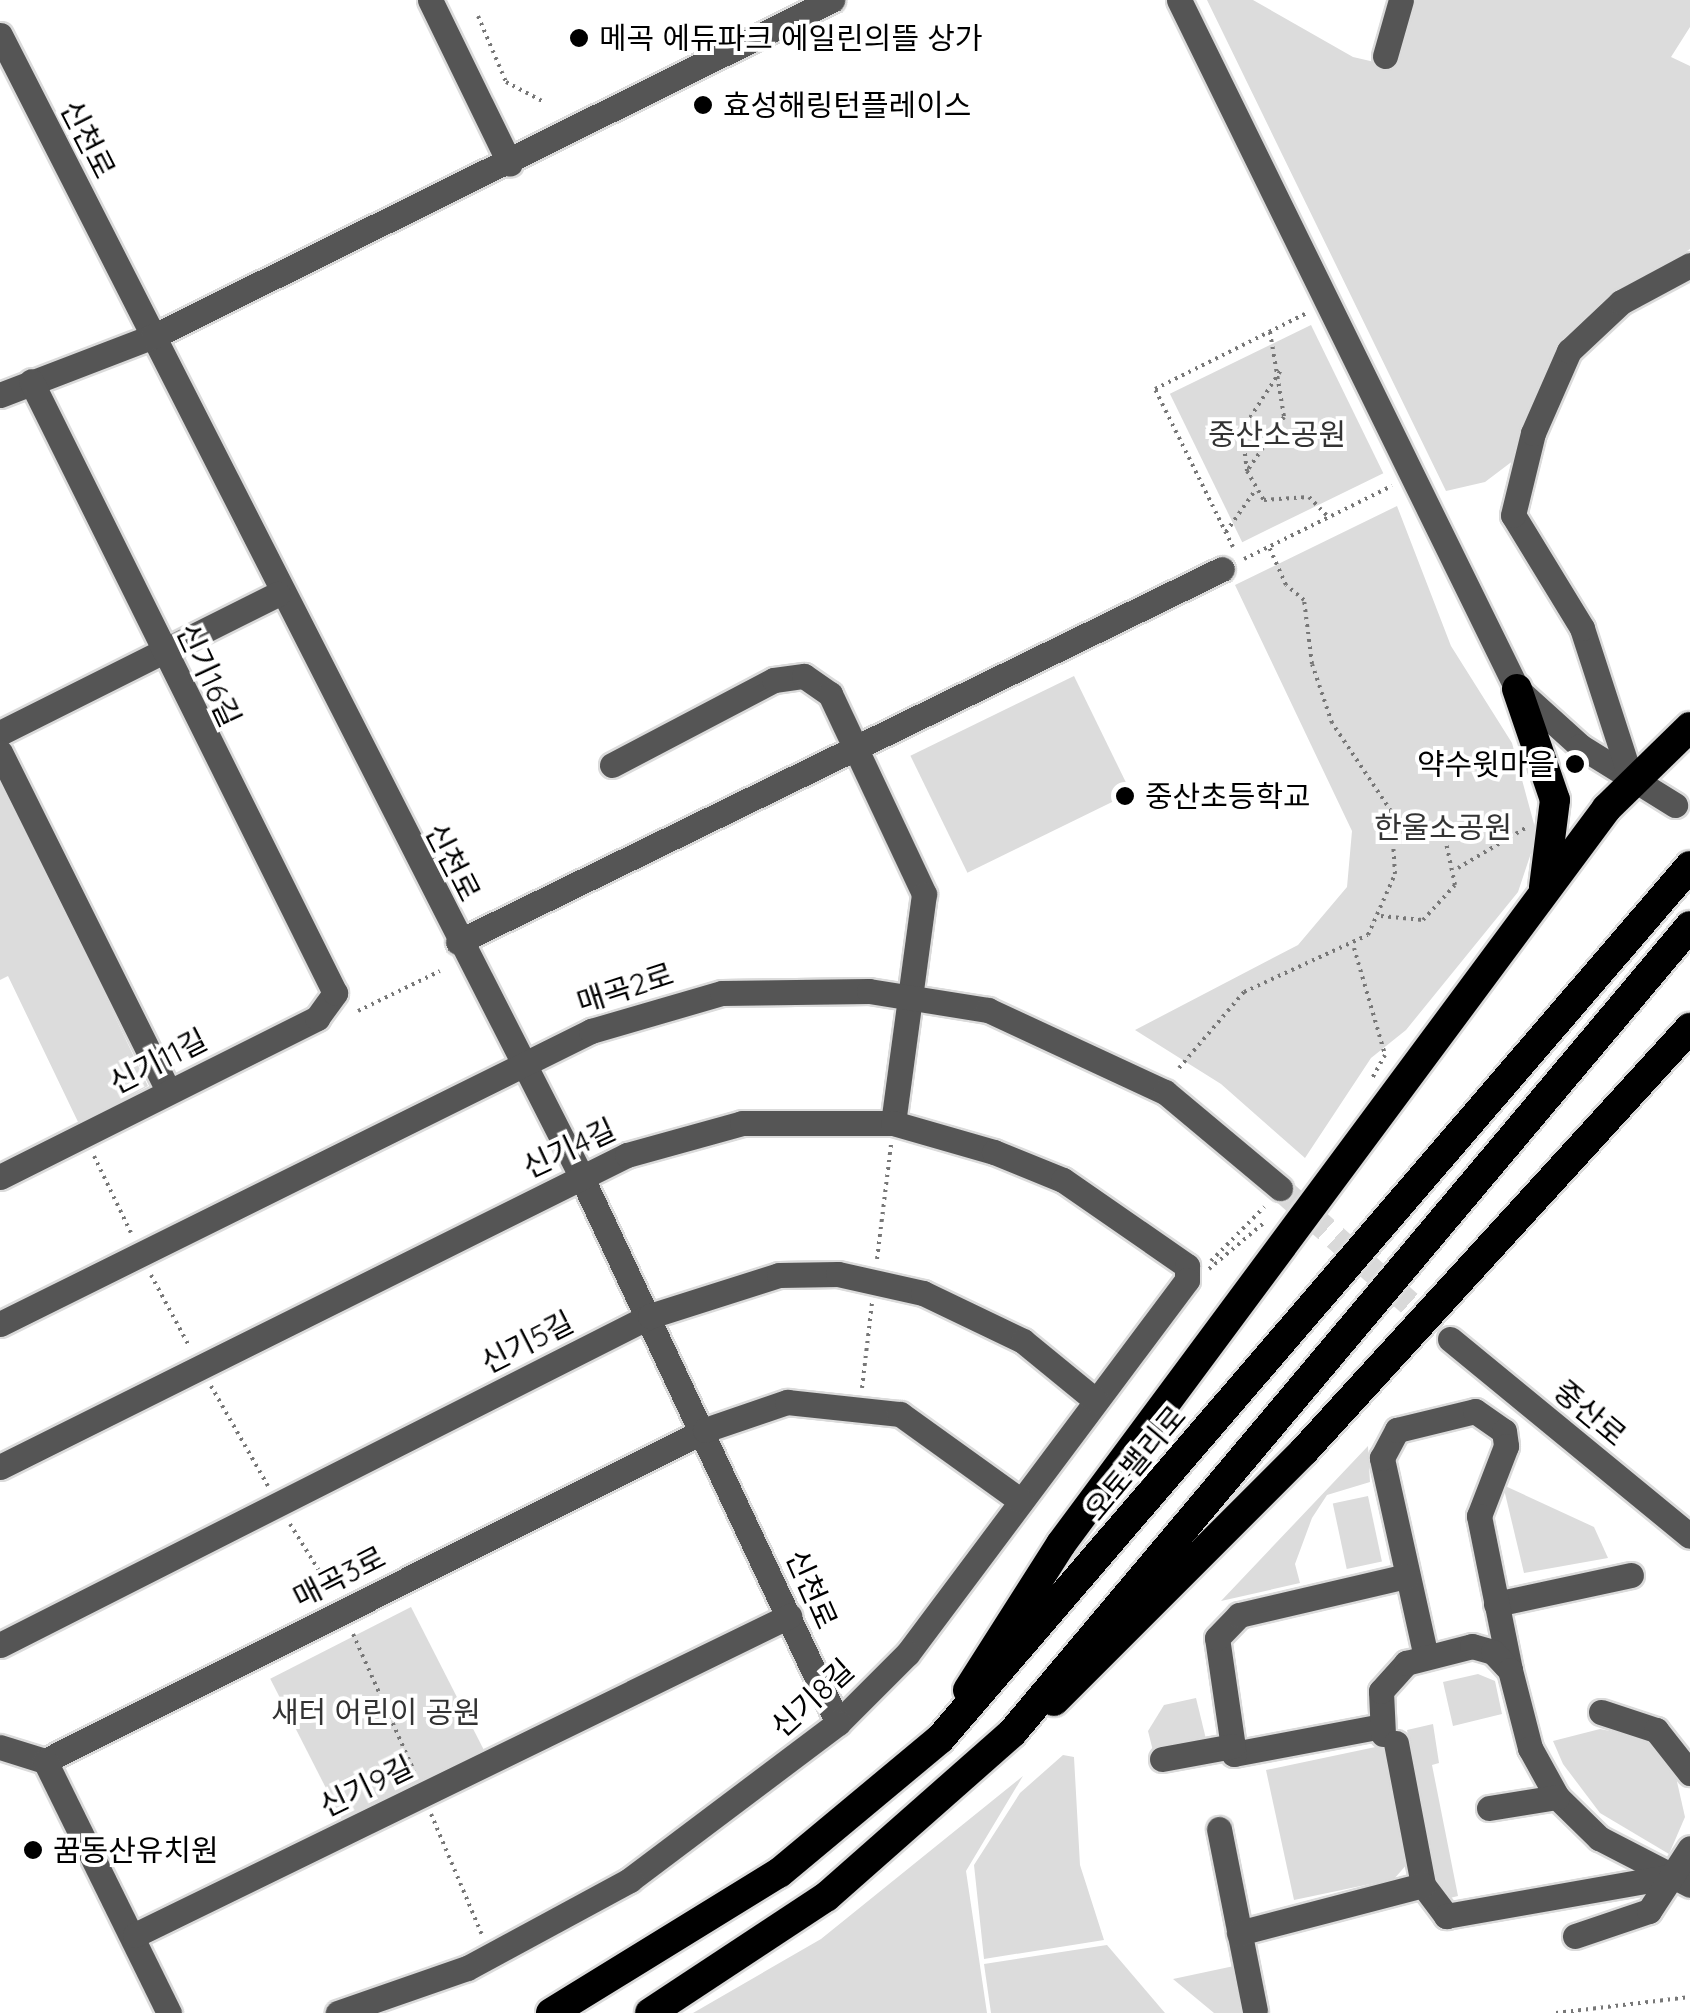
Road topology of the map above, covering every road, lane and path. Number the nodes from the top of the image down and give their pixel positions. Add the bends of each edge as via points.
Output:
1 (430, 0) edge
2 (832, 0) edge
3 (1179, 0) edge
4 (1400, 0) edge
5 (478, 16) dead end
6 (0, 36) edge
7 (1385, 56) dead end
8 (544, 102) dead end
9 (510, 164) junction
10 (1690, 264) edge
11 (1311, 311) dead end
12 (1270, 332) junction
13 (154, 336) junction
14 (1282, 369) junction
15 (31, 381) junction
16 (0, 395) edge
17 (1246, 471) junction
18 (1396, 484) dead end
19 (1254, 492) junction
20 (1328, 517) junction
21 (1226, 532) junction
22 (1268, 547) junction
23 (1236, 567) junction
24 (278, 594) junction
25 (164, 652) junction
26 (1517, 689) junction
27 (1690, 726) edge
28 (0, 733) edge
29 (856, 748) junction
30 (0, 752) edge
31 (612, 764) dead end
32 (1631, 779) junction
33 (1675, 806) dead end
34 (1537, 813) dead end
35 (1394, 821) junction
36 (1690, 866) edge
37 (1457, 868) junction
38 (1381, 916) junction
39 (1529, 921) junction
40 (1690, 926) edge
41 (458, 942) junction
42 (1354, 947) junction
43 (440, 971) dead end
44 (335, 992) joint
45 (912, 995) junction
46 (358, 1011) dead end
47 (1690, 1028) edge
48 (1385, 1055) dead end
49 (524, 1066) junction
50 (1178, 1068) dead end
51 (168, 1091) junction
52 (893, 1123) junction
53 (90, 1148) dead end
54 (581, 1176) junction
55 (0, 1178) edge
56 (1274, 1196) joint
57 (134, 1238) dead end
58 (149, 1270) dead end
59 (1187, 1273) junction
60 (650, 1316) junction
61 (0, 1324) edge
62 (1450, 1339) tunnel mouth
63 (196, 1357) dead end
64 (209, 1382) dead end
65 (1095, 1400) junction
66 (705, 1430) junction
67 (0, 1468) edge
68 (272, 1492) dead end
69 (1020, 1502) junction
70 (285, 1516) dead end
71 (1690, 1536) edge
72 (1630, 1575) dead end
73 (1407, 1576) junction
74 (336, 1598) dead end
75 (1496, 1604) junction
76 (788, 1616) junction
77 (349, 1625) dead end
78 (0, 1645) edge
79 (1426, 1657) junction
80 (1510, 1670) junction
81 (1600, 1712) dead end
82 (838, 1723) junction
83 (1012, 1733) junction
84 (1387, 1734) junction
85 (940, 1739) junction
86 (1233, 1746) junction
87 (0, 1748) edge
88 (1162, 1759) dead end
89 (45, 1761) junction
90 (1690, 1773) edge
91 (418, 1781) dead end
92 (1557, 1797) junction
93 (427, 1806) dead end
94 (1489, 1808) dead end
95 (1219, 1829) dead end
96 (1690, 1848) edge
97 (1677, 1881) edge
98 (1423, 1885) junction
99 (1239, 1933) junction
100 (134, 1935) junction
101 (1575, 1936) dead end
102 (491, 1956) junction
103 (1690, 1997) edge
104 (1255, 2010) dead end
105 (169, 2013) edge
106 (338, 2013) edge
107 (551, 2013) edge
108 (650, 2013) edge
109 (1556, 2013) edge

1 - 9 street
2 - 9 street
3 - 26 street
4 - 7 street
5 - 8 path via 506,82
6 - 13 street, 신천로
9 - 13 street
10 - 32 street via 1621,302 1569,351 1534,433 1513,515 1582,628
11 - 12 path
12 - 14 path
12 - 21 path via 1155,389
13 - 15 street
13 - 24 street, 신천로
14 - 17 path via 1284,417
14 - 17 path via 1242,430
15 - 16 street
15 - 25 street, 신기16길
17 - 19 path
18 - 20 path
19 - 20 path via 1278,504 1310,497
19 - 21 path
20 - 22 path
21 - 23 path
22 - 23 path
22 - 35 path via 1286,585 1304,600 1332,723
23 - 29 street
24 - 25 street
24 - 41 street, 신천로
25 - 28 street
25 - 44 street, 신기16길
26 - 32 street
26 - 39 highway via 1555,800 1554,850
27 - 32 highway
29 - 31 street via 830,694 789,675
29 - 41 street
29 - 45 street via 924,894
30 - 51 street
32 - 33 street
32 - 39 highway
34 - 37 path
35 - 37 path via 1432,827
35 - 38 path via 1395,874
36 - 85 highway, 오토밸리로
37 - 38 path via 1437,912 1407,923
38 - 42 path
39 - 85 highway via 1061,1544
40 - 83 highway
41 - 49 street, 신천로
42 - 48 path
42 - 50 path via 1244,992
43 - 46 path
44 - 51 street, 신기11길 via 317,1018
45 - 49 street, 매곡2로 via 722,993 606,1025
45 - 52 street
45 - 56 street, 매곡2로 via 988,1010 1113,1060 1207,1122
47 - 83 highway via 1108,1656
49 - 54 street, 신천로
49 - 61 street, 매곡2로
51 - 55 street, 신기11길
52 - 54 street, 신기4길 via 742,1123 682,1135
52 - 59 street, 신기4길 via 1063,1180
53 - 57 path
54 - 60 street, 신천로
54 - 67 street, 신기4길
56 - 59 path
58 - 63 path
59 - 65 street, 신기8길
60 - 65 street, 신기5길 via 780,1275 875,1280 970,1312
60 - 66 street, 신천로
60 - 78 street, 신기5길
62 - 71 street, 중산로
64 - 68 path
65 - 69 street, 신기8길
66 - 69 street, 매곡3로 via 787,1402 860,1403 930,1428
66 - 76 street, 신천로
66 - 89 street, 매곡3로
69 - 82 street, 신기8길 via 907,1654
70 - 74 path
72 - 75 street
73 - 75 street via 1386,1444 1397,1430 1475,1411 1504,1431 1506,1446 1479,1516
73 - 79 street
73 - 86 street via 1226,1624 1215,1653
75 - 80 street
76 - 82 street, 신천로
76 - 100 street, 신기9길
77 - 91 path
79 - 80 street via 1472,1646
79 - 84 street via 1406,1663 1381,1691
80 - 92 street via 1530,1748
81 - 90 street via 1656,1730
82 - 102 street, 신기8길 via 630,1880
83 - 108 highway via 826,1898
84 - 86 street via 1234,1754
84 - 98 street
85 - 107 highway, 오토밸리로 via 779,1873
86 - 88 street
87 - 89 street
89 - 100 street
92 - 94 street
92 - 97 street via 1598,1838
93 - 102 path
95 - 99 street
96 - 97 street
97 - 98 street via 1472,1918 1436,1910
97 - 101 street via 1649,1910
98 - 99 street
99 - 104 street
100 - 105 street
102 - 106 street, 신기8길
103 - 109 path

